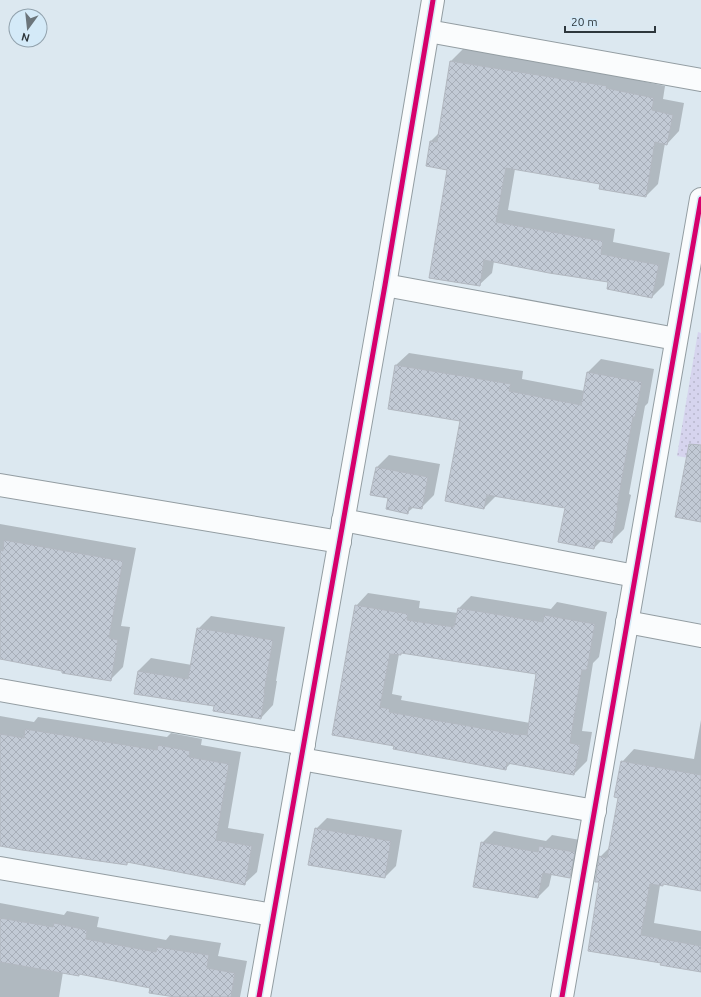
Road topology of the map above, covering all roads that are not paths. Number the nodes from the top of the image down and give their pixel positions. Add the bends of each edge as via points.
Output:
1 (433, 0) edge
2 (428, 31) junction
3 (701, 80) edge
4 (701, 199) edge
5 (386, 285) junction
6 (676, 339) junction
7 (0, 485) edge
8 (343, 520) junction
9 (340, 542) junction
10 (636, 576) junction
11 (627, 622) junction
12 (701, 636) edge
13 (0, 690) edge
14 (302, 751) junction
15 (595, 811) junction
16 (0, 868) edge
17 (273, 915) junction
18 (259, 997) edge
19 (562, 997) edge

1 - 2 street
2 - 3 street
2 - 5 street
4 - 6 street
5 - 6 street
5 - 8 street
6 - 10 street
7 - 9 street
8 - 9 street
8 - 10 street
9 - 14 street
10 - 11 street
11 - 12 street
11 - 15 street
13 - 14 street
14 - 15 street
14 - 17 street
15 - 19 street
16 - 17 street
17 - 18 street

